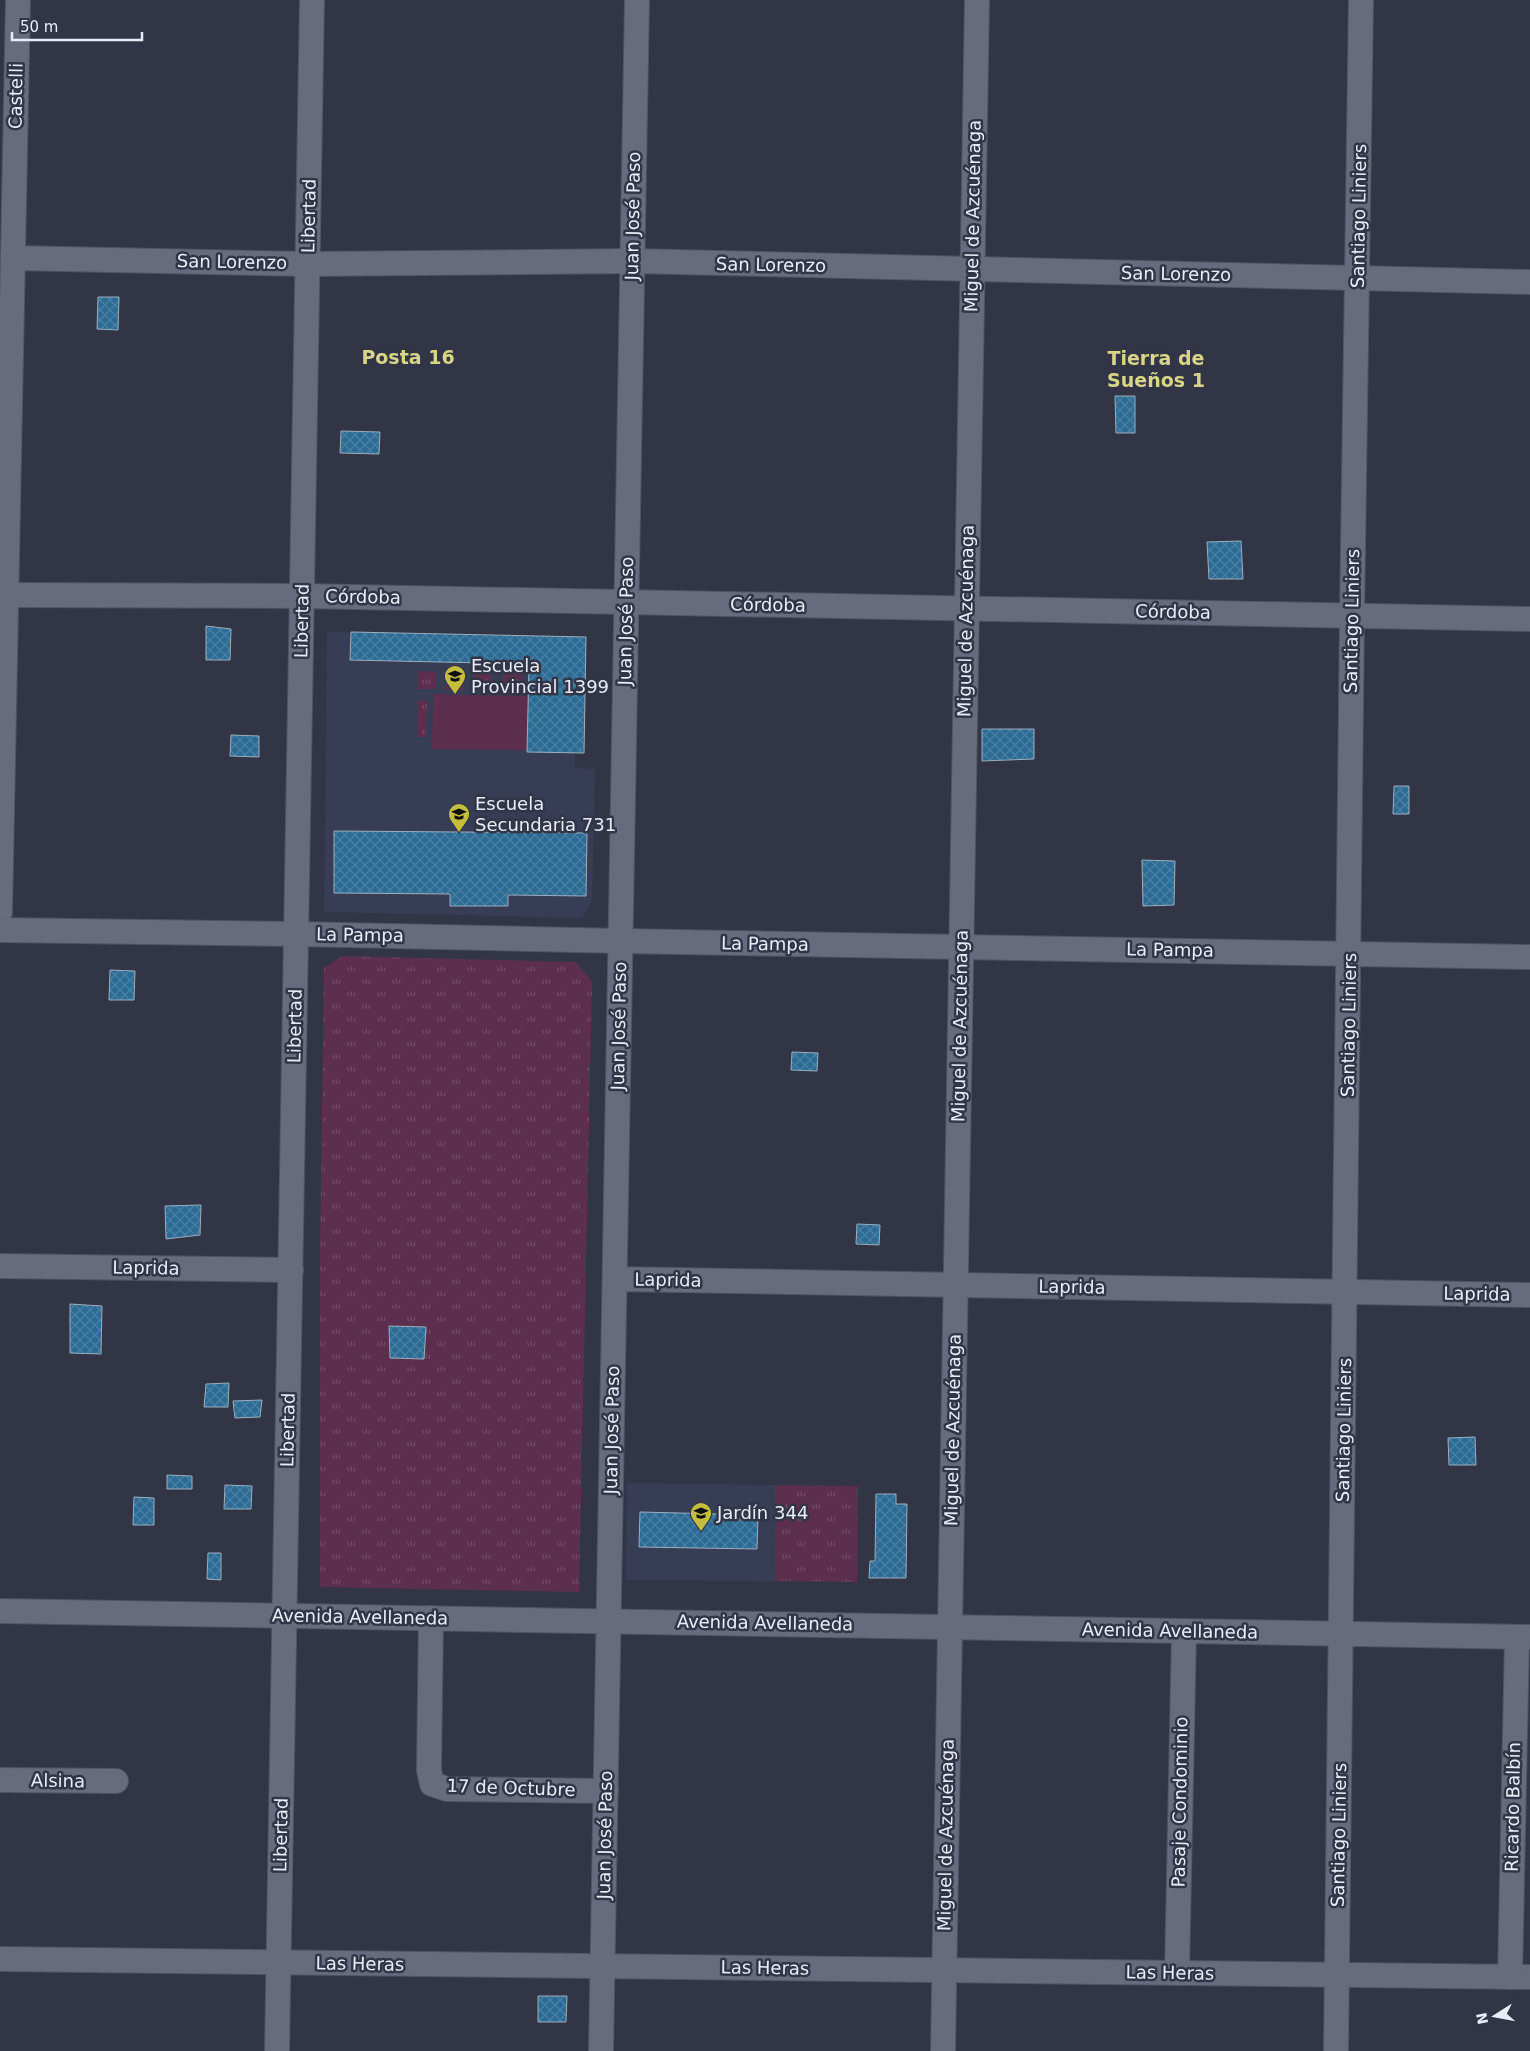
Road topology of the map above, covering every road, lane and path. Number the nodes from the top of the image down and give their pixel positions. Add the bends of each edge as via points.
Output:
1 (18, 0) edge
2 (312, 0) edge
3 (637, 0) edge
4 (976, 0) edge
5 (1361, 0) edge
6 (13, 258) junction
7 (632, 261) junction
8 (308, 264) junction
9 (972, 269) junction
10 (1358, 278) junction
11 (1530, 282) edge
12 (6, 595) junction
13 (303, 596) junction
14 (627, 602) junction
15 (967, 608) junction
16 (1352, 616) junction
17 (1530, 619) edge
18 (0, 912) edge
19 (0, 930) edge
20 (297, 934) junction
21 (621, 941) junction
22 (961, 947) junction
23 (1350, 954) junction
24 (1530, 956) edge
25 (0, 1266) edge
26 (291, 1270) junction
27 (615, 1279) junction
28 (955, 1284) junction
29 (1345, 1292) junction
30 (1530, 1295) edge
31 (0, 1611) edge
32 (285, 1616) junction
33 (431, 1618) junction
34 (609, 1620) junction
35 (950, 1627) junction
36 (1184, 1631) junction
37 (1342, 1634) junction
38 (1523, 1637) edge
39 (0, 1780) edge
40 (116, 1782) dead end
41 (606, 1791) junction
42 (0, 1960) edge
43 (279, 1963) junction
44 (603, 1966) junction
45 (944, 1970) junction
46 (1177, 1973) junction
47 (1337, 1975) junction
48 (1520, 1977) edge
49 (277, 2051) edge
50 (601, 2051) edge
51 (943, 2051) edge
52 (1336, 2051) edge

1 - 6 street, Castelli
2 - 8 street, Libertad
3 - 7 street, Juan José Paso
4 - 9 street, Miguel de Azcuénaga
5 - 10 street, Santiago Liniers
6 - 8 street, San Lorenzo
6 - 12 street, Castelli
7 - 8 street, San Lorenzo
7 - 9 street, San Lorenzo
7 - 14 street, Juan José Paso
8 - 13 street, Libertad
9 - 10 street, San Lorenzo
9 - 15 street, Miguel de Azcuénaga
10 - 11 street, San Lorenzo
10 - 16 street, Santiago Liniers
12 - 13 street, Córdoba
12 - 18 street, Castelli
13 - 14 street, Córdoba
13 - 20 street, Libertad
14 - 15 street, Córdoba
14 - 21 street, Juan José Paso
15 - 16 street, Córdoba
15 - 22 street, Miguel de Azcuénaga
16 - 17 street, Córdoba
16 - 23 street, Santiago Liniers
19 - 20 street, La Pampa
20 - 21 street, La Pampa
20 - 26 street, Libertad
21 - 22 street, La Pampa
21 - 27 street, Juan José Paso
22 - 23 street, La Pampa
22 - 28 street, Miguel de Azcuénaga
23 - 24 street, La Pampa
23 - 29 street, Santiago Liniers
25 - 26 street, Laprida
26 - 32 street, Libertad
27 - 28 street, Laprida
27 - 34 street, Juan José Paso
28 - 29 street, Laprida
28 - 35 street, Miguel de Azcuénaga
29 - 30 street, Laprida
29 - 37 street, Santiago Liniers
31 - 32 street, Avenida Avellaneda
32 - 33 street, Avenida Avellaneda
32 - 43 street, Libertad
33 - 34 street, Avenida Avellaneda
33 - 41 street, 17 de Octubre via 429,1770 432,1784 447,1790
34 - 35 street, Avenida Avellaneda
34 - 41 street, Juan José Paso
35 - 36 street, Avenida Avellaneda
35 - 45 street, Miguel de Azcuénaga
36 - 37 street, Avenida Avellaneda
36 - 46 street, Pasaje Condominio
37 - 38 street, Avenida Avellaneda
37 - 47 street, Santiago Liniers
38 - 48 street, Ricardo Balbín
39 - 40 street, Alsina
41 - 44 street, Juan José Paso
42 - 43 street, Las Heras
43 - 44 street, Las Heras
43 - 49 street, Libertad
44 - 45 street, Las Heras
44 - 50 street, Juan José Paso
45 - 46 street, Las Heras
45 - 51 street, Miguel de Azcuénaga
46 - 47 street, Las Heras
47 - 48 street, Las Heras
47 - 52 street, Santiago Liniers

